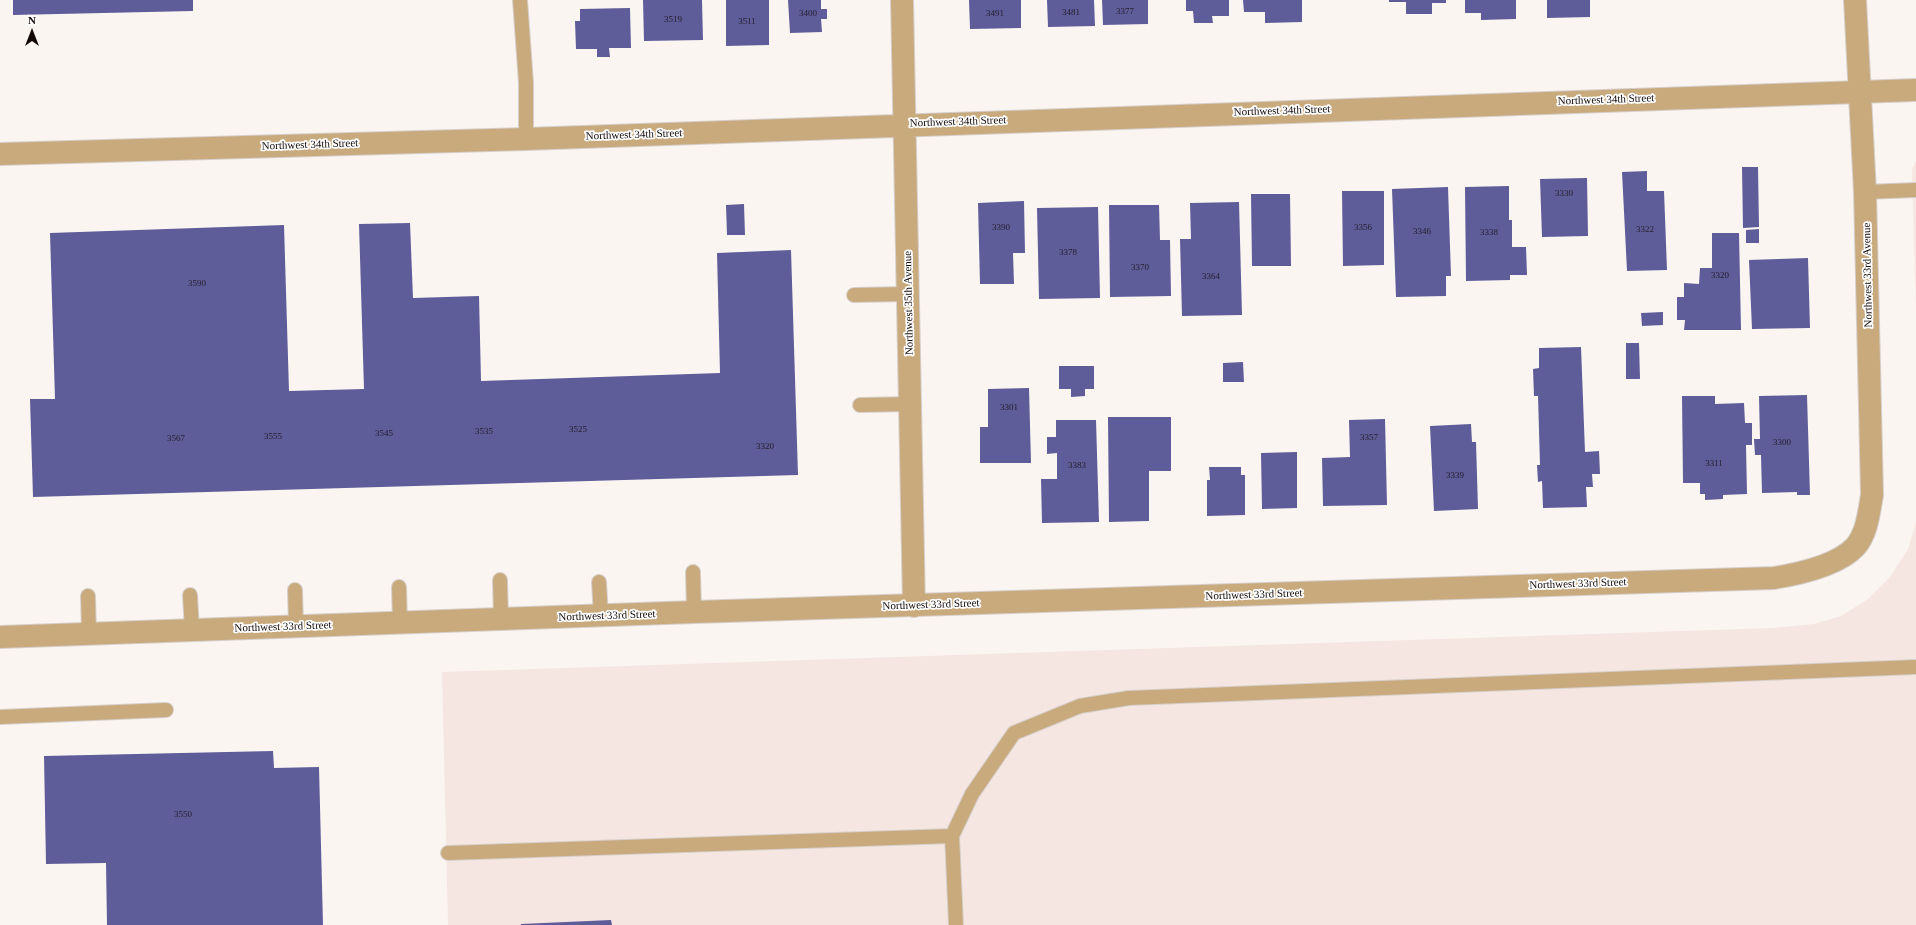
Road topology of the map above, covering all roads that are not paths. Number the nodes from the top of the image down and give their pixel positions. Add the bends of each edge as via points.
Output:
1 (520, 0) edge
2 (902, 0) edge
3 (1855, 0) edge
4 (1916, 90) edge
5 (1860, 92) junction
6 (905, 124) junction
7 (526, 139) junction
8 (0, 154) edge
9 (1916, 190) edge
10 (1866, 192) junction
11 (908, 294) junction
12 (854, 295) dead end
13 (911, 404) junction
14 (860, 405) dead end
15 (1855, 548) joint
16 (692, 572) dead end
17 (500, 580) dead end
18 (599, 582) dead end
19 (399, 588) dead end
20 (295, 590) dead end
21 (190, 595) dead end
22 (88, 596) dead end
23 (914, 606) junction
24 (694, 612) junction
25 (601, 616) junction
26 (501, 619) junction
27 (400, 623) junction
28 (296, 626) junction
29 (192, 630) junction
30 (89, 634) junction
31 (0, 637) edge
32 (1916, 667) edge
33 (166, 710) dead end
34 (0, 717) edge
35 (952, 836) junction
36 (448, 853) dead end
37 (956, 925) edge

1 - 7 lane via 526,83
2 - 6 street, Northwest 35th Avenue
3 - 5 street, Northwest 33rd Avenue
4 - 5 street, Northwest 34th Street
5 - 6 street, Northwest 34th Street
5 - 10 street, Northwest 33rd Avenue
6 - 7 street, Northwest 34th Street
6 - 11 street, Northwest 35th Avenue
7 - 8 street, Northwest 34th Street
9 - 10 lane
10 - 15 street, Northwest 33rd Avenue via 1872,476 1869,513 1863,534
11 - 12 lane
11 - 13 street, Northwest 35th Avenue
13 - 14 lane
13 - 23 street, Northwest 35th Avenue
15 - 23 street, Northwest 33rd Street via 1814,569 1774,578
16 - 24 lane
17 - 26 lane
18 - 25 lane
19 - 27 lane
20 - 28 lane
21 - 29 lane
22 - 30 lane
23 - 24 street, Northwest 33rd Street
24 - 25 street, Northwest 33rd Street
25 - 26 street, Northwest 33rd Street
26 - 27 street, Northwest 33rd Street
27 - 28 street, Northwest 33rd Street
28 - 29 street, Northwest 33rd Street
29 - 30 street, Northwest 33rd Street
30 - 31 street, Northwest 33rd Street
32 - 35 lane via 1129,698 1080,706 1014,733 972,794
33 - 34 lane
35 - 36 lane
35 - 37 lane

